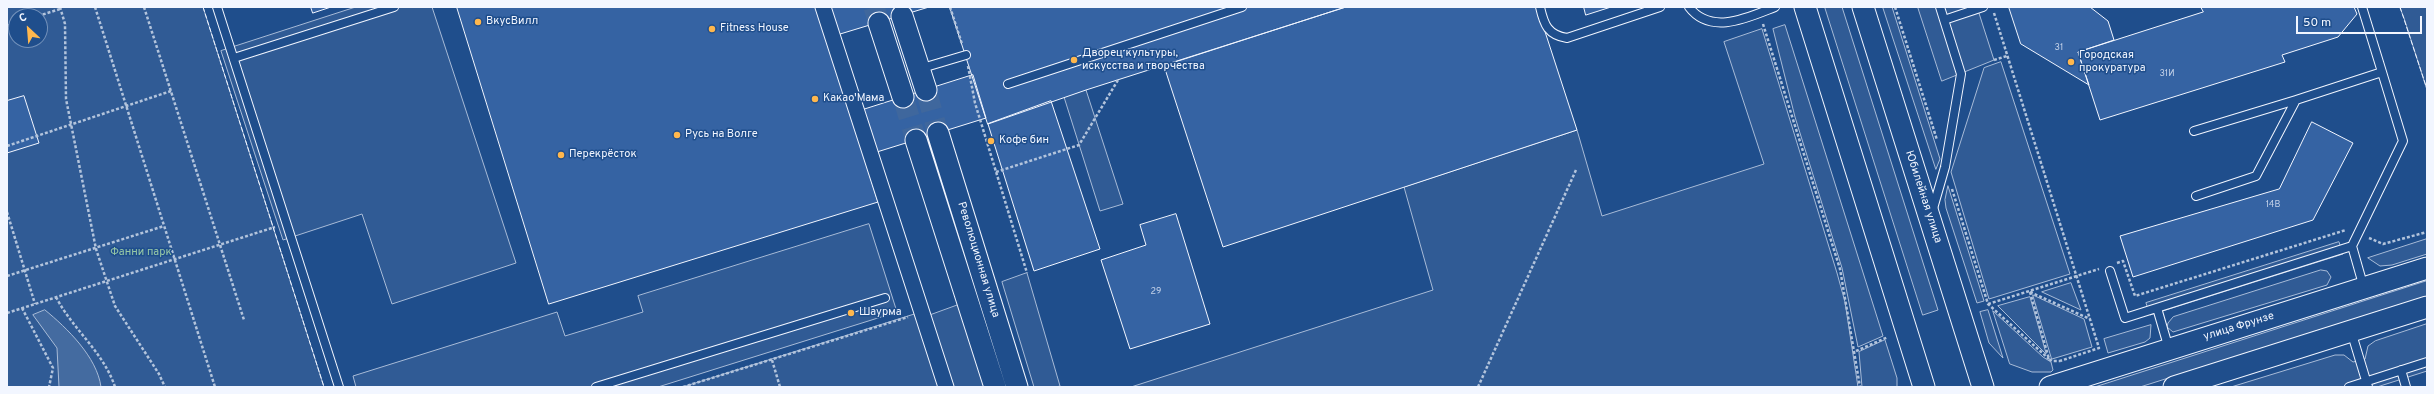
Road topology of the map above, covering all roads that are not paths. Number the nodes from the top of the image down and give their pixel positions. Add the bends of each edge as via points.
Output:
1 (217, 7) edge
2 (394, 7) edge
3 (823, 7) edge
4 (1242, 7) edge
5 (1540, 7) edge
6 (1660, 7) edge
7 (1689, 7) edge
8 (1775, 7) edge
9 (1805, 7) edge
10 (1863, 7) edge
11 (1940, 7) edge
12 (1983, 7) edge
13 (2362, 7) edge
14 (383, 9) edge
15 (902, 16) dead end
16 (1944, 20) junction
17 (879, 23) tunnel mouth
18 (966, 55) road end
19 (234, 58) junction
20 (919, 69) junction
21 (2382, 72) junction
22 (1008, 84) dead end
23 (926, 90) tunnel mouth
24 (903, 97) tunnel mouth
25 (2296, 100) junction
26 (2194, 131) dead end
27 (938, 133) tunnel mouth
28 (916, 140) tunnel mouth
29 (2196, 196) dead end
30 (1930, 218) junction
31 (2352, 246) junction
32 (2108, 268) road end
33 (2427, 268) edge
34 (2364, 288) junction
35 (884, 298) dead end
36 (2427, 307) edge
37 (2157, 308) junction
38 (2351, 331) junction
39 (2169, 350) junction
40 (2427, 362) edge
41 (2401, 370) junction
42 (2058, 384) edge
43 (2368, 384) edge
44 (339, 387) edge
45 (596, 387) edge
46 (946, 387) edge
47 (995, 387) edge
48 (1017, 387) edge
49 (1924, 387) edge
50 (1983, 387) edge
51 (2174, 387) edge
52 (2349, 387) edge
53 (2406, 387) edge

1 - 19 lane
2 - 14 lane
3 - 46 street
4 - 22 lane
5 - 6 lane via 1547,28 1555,36 1567,38
7 - 8 lane via 1701,18 1730,23
9 - 49 main road
10 - 30 main road, Юбилейная улица
11 - 16 lane
12 - 16 lane
13 - 21 lane
14 - 19 lane
15 - 20 main road
16 - 30 lane via 1961,74 1945,167
17 - 24 main road
18 - 20 lane
19 - 44 lane
20 - 23 main road
21 - 25 lane
21 - 31 lane via 2403,141
25 - 26 lane
25 - 29 lane via 2256,176
27 - 48 main road, Революционная улица
28 - 47 main road, Революционная улица
30 - 50 main road, Юбилейная улица
31 - 34 lane
31 - 37 lane
32 - 37 lane via 2125,318
33 - 34 main road, улица Фрунзе
34 - 39 main road, улица Фрунзе
35 - 45 lane
36 - 38 main road
37 - 39 lane
38 - 43 lane
38 - 51 main road
39 - 42 main road, улица Фрунзе
40 - 41 lane
41 - 43 lane
41 - 53 lane
43 - 52 lane

